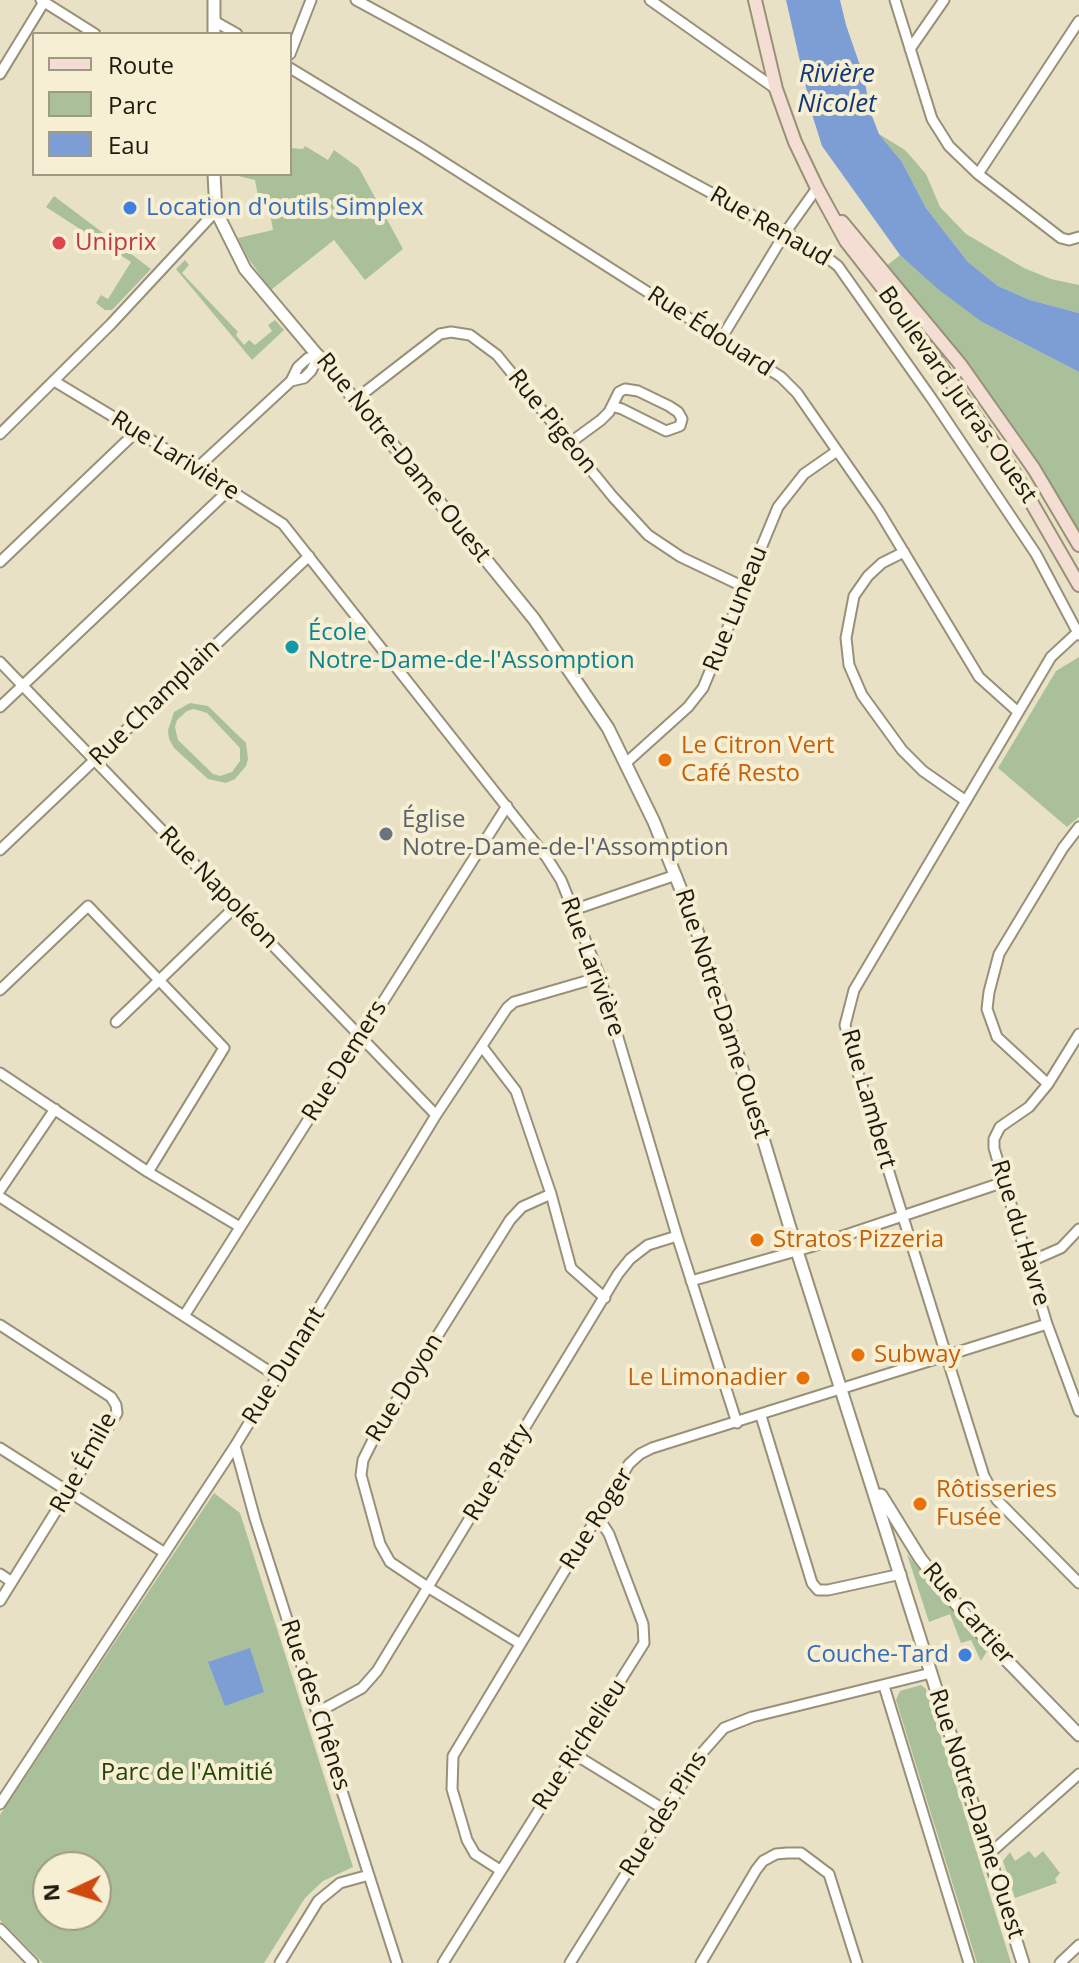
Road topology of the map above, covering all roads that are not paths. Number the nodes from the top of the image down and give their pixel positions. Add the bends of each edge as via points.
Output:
1 (311, 0) edge
2 (356, 0) edge
3 (650, 0) edge
4 (755, 0) edge
5 (895, 0) edge
6 (944, 0) edge
7 (43, 1) edge
8 (213, 1) edge
9 (214, 21) junction
10 (1079, 21) edge
11 (92, 32) edge
12 (214, 32) edge
13 (233, 32) edge
14 (292, 49) edge
15 (910, 49) junction
16 (292, 69) edge
17 (0, 74) edge
18 (776, 89) junction
19 (978, 174) junction
20 (214, 176) edge
21 (817, 188) junction
22 (830, 208) junction
23 (216, 211) junction
24 (785, 233) junction
25 (1078, 238) edge
26 (721, 339) junction
27 (319, 355) junction
28 (54, 381) junction
29 (356, 399) junction
30 (612, 406) junction
31 (137, 431) junction
32 (0, 434) edge
33 (571, 442) junction
34 (837, 451) junction
35 (196, 469) junction
36 (230, 489) junction
37 (1079, 545) edge
38 (904, 552) junction
39 (309, 556) junction
40 (0, 562) edge
41 (1079, 585) edge
42 (744, 587) junction
43 (1078, 633) edge
44 (0, 662) edge
45 (23, 686) junction
46 (0, 707) edge
47 (1018, 712) junction
48 (95, 760) junction
49 (627, 762) junction
50 (966, 801) junction
51 (507, 806) junction
52 (1079, 827) edge
53 (0, 850) edge
54 (676, 875) junction
55 (236, 906) junction
56 (573, 910) junction
57 (600, 977) junction
58 (159, 980) junction
59 (0, 990) edge
60 (116, 1022) dead end
61 (1079, 1034) edge
62 (360, 1036) junction
63 (483, 1048) junction
64 (0, 1073) edge
65 (1048, 1084) junction
66 (55, 1109) junction
67 (436, 1115) junction
68 (148, 1172) junction
69 (1004, 1182) junction
70 (0, 1190) edge
71 (551, 1194) junction
72 (0, 1197) edge
73 (903, 1217) junction
74 (240, 1227) junction
75 (1079, 1229) edge
76 (677, 1236) junction
77 (797, 1251) junction
78 (1029, 1262) junction
79 (691, 1281) junction
80 (605, 1298) junction
81 (184, 1316) junction
82 (1047, 1324) junction
83 (0, 1325) edge
84 (947, 1356) junction
85 (278, 1377) junction
86 (1075, 1388) edge
87 (842, 1389) junction
88 (1079, 1411) edge
89 (761, 1416) junction
90 (737, 1423) junction
91 (235, 1446) junction
92 (0, 1448) edge
93 (871, 1481) junction
94 (70, 1492) junction
95 (598, 1517) junction
96 (165, 1553) junction
97 (0, 1574) edge
98 (901, 1574) junction
99 (12, 1582) junction
100 (1079, 1583) edge
101 (429, 1588) junction
102 (0, 1601) edge
103 (519, 1643) junction
104 (931, 1673) junction
105 (884, 1686) junction
106 (318, 1712) junction
107 (1079, 1735) edge
108 (574, 1754) junction
109 (1079, 1774) edge
110 (0, 1804) edge
111 (665, 1810) junction
112 (988, 1855) junction
113 (500, 1870) junction
114 (369, 1875) junction
115 (0, 1929) edge
116 (1079, 1945) edge
117 (33, 1963) edge
118 (280, 1963) edge
119 (397, 1963) edge
120 (443, 1963) edge
121 (570, 1963) edge
122 (701, 1963) edge
123 (857, 1963) edge
124 (969, 1963) edge
125 (1023, 1963) edge
126 (1060, 1963) edge

1 - 14 street
2 - 24 street, Rue Renaud
3 - 18 street
4 - 18 main road, Boulevard Jutras Ouest
5 - 15 street
6 - 15 street
7 - 11 street
7 - 17 street
8 - 9 street
9 - 12 street
9 - 13 street
10 - 19 street
15 - 19 street via 938,132
16 - 26 street, Rue Édouard
18 - 21 main road, Boulevard Jutras Ouest
19 - 25 street via 1061,238
20 - 23 street, Rue Notre-Dame Ouest
21 - 22 main road, Boulevard Jutras Ouest
21 - 24 street
22 - 37 main road, Boulevard Jutras Ouest via 960,364 1034,469
22 - 41 main road, Boulevard Jutras Ouest via 846,241 1015,474
23 - 27 street, Rue Notre-Dame Ouest via 245,269
23 - 28 street
24 - 26 street
24 - 43 street, Rue Renaud via 825,256 846,276 1036,554
26 - 34 street, Rue Édouard via 789,385
27 - 29 street, Rue Notre-Dame Ouest
27 - 35 street via 298,367 291,381
28 - 31 street, Rue Larivière
28 - 32 street
29 - 33 street, Rue Pigeon via 440,334 461,332 497,355
29 - 49 street, Rue Notre-Dame Ouest via 534,619
30 - 30 street via 619,392 631,389 669,406 682,419 680,426 666,431
30 - 33 street
31 - 35 street, Rue Larivière
31 - 40 street
33 - 42 street, Rue Pigeon via 660,544
34 - 38 street, Rue Édouard
34 - 42 street, Rue Luneau via 804,474 786,495
35 - 36 street, Rue Larivière
36 - 39 street, Rue Larivière via 283,524
36 - 45 street
38 - 47 street, Rue Édouard via 979,677
38 - 50 street via 882,563 854,596 846,638 849,665 867,702 902,750
39 - 48 street, Rue Champlain
39 - 51 street, Rue Larivière
42 - 49 street, Rue Luneau via 703,688
43 - 47 street, Rue Lambert via 1051,657
44 - 45 street, Rue Napoléon
45 - 46 street
45 - 48 street, Rue Napoléon
47 - 50 street, Rue Lambert
48 - 53 street, Rue Champlain
48 - 55 street, Rue Napoléon
49 - 54 street, Rue Notre-Dame Ouest
50 - 73 street, Rue Lambert via 854,990 846,1016 853,1057
51 - 56 street, Rue Larivière via 547,858
51 - 62 street, Rue Demers
52 - 65 street via 999,954 989,992 987,1009 997,1037
54 - 56 street
54 - 77 street, Rue Notre-Dame Ouest
55 - 58 street
55 - 62 street, Rue Napoléon
56 - 57 street, Rue Larivière
57 - 63 street, Rue Dunant via 514,1002
57 - 76 street, Rue Larivière
58 - 59 street via 88,906
58 - 60 street
58 - 68 street via 224,1048
61 - 65 street, Rue du Havre
62 - 67 street, Rue Napoléon
62 - 74 street, Rue Demers
63 - 67 street, Rue Dunant
63 - 71 street via 516,1091
64 - 66 street
65 - 69 street, Rue du Havre via 1029,1107 1000,1127 994,1139
66 - 68 street
66 - 70 street
67 - 85 street, Rue Dunant
68 - 74 street
69 - 73 street
69 - 78 street, Rue du Havre
71 - 80 street via 571,1268
71 - 101 street, Rue Doyon via 522,1207 510,1220 363,1460 364,1489 384,1553
72 - 81 street
73 - 77 street
73 - 84 street, Rue Lambert
74 - 81 street, Rue Demers
75 - 78 street via 1061,1248
76 - 79 street, Rue Larivière
76 - 80 street, Rue Patry via 648,1245 630,1259
77 - 79 street
77 - 87 street, Rue Notre-Dame Ouest
78 - 82 street, Rue du Havre
79 - 90 street, Rue Larivière
80 - 101 street, Rue Patry
81 - 85 street
82 - 84 street, Rue Roger
82 - 86 street, Rue du Havre
83 - 94 street, Rue Émile via 116,1405 115,1419
84 - 87 street, Rue Roger
84 - 100 street, Rue Lambert via 989,1488
85 - 91 street, Rue Dunant
86 - 88 street, Rue du Havre
87 - 89 street, Rue Roger
87 - 93 street, Rue Notre-Dame Ouest
89 - 90 street, Rue Roger
89 - 98 street via 818,1590
90 - 95 street, Rue Roger via 640,1454
91 - 96 street, Rue Dunant
91 - 106 street, Rue des Chênes
92 - 94 street
93 - 98 street, Rue Notre-Dame Ouest
93 - 107 street, Rue Cartier via 952,1599
94 - 96 street
94 - 99 street, Rue Émile
95 - 103 street, Rue Roger
95 - 108 street, Rue Richelieu via 645,1635
96 - 110 street, Rue Dunant
97 - 99 street
98 - 104 street, Rue Notre-Dame Ouest
99 - 102 street, Rue Émile
101 - 103 street, Rue Doyon
101 - 106 street, Rue Patry via 370,1681
103 - 113 street, Rue Roger via 451,1765 452,1789 470,1848
104 - 105 street, Rue des Pins
104 - 112 street, Rue Notre-Dame Ouest
105 - 111 street, Rue des Pins via 724,1728
105 - 124 street
106 - 114 street, Rue des Chênes
108 - 111 street
108 - 113 street, Rue Richelieu
109 - 112 street
111 - 121 street, Rue des Pins
112 - 125 street, Rue Notre-Dame Ouest
113 - 120 street, Rue Richelieu
114 - 118 street via 331,1888
114 - 119 street, Rue des Chênes
115 - 117 street
116 - 126 street
122 - 123 street via 763,1861 776,1854 801,1853 829,1874

